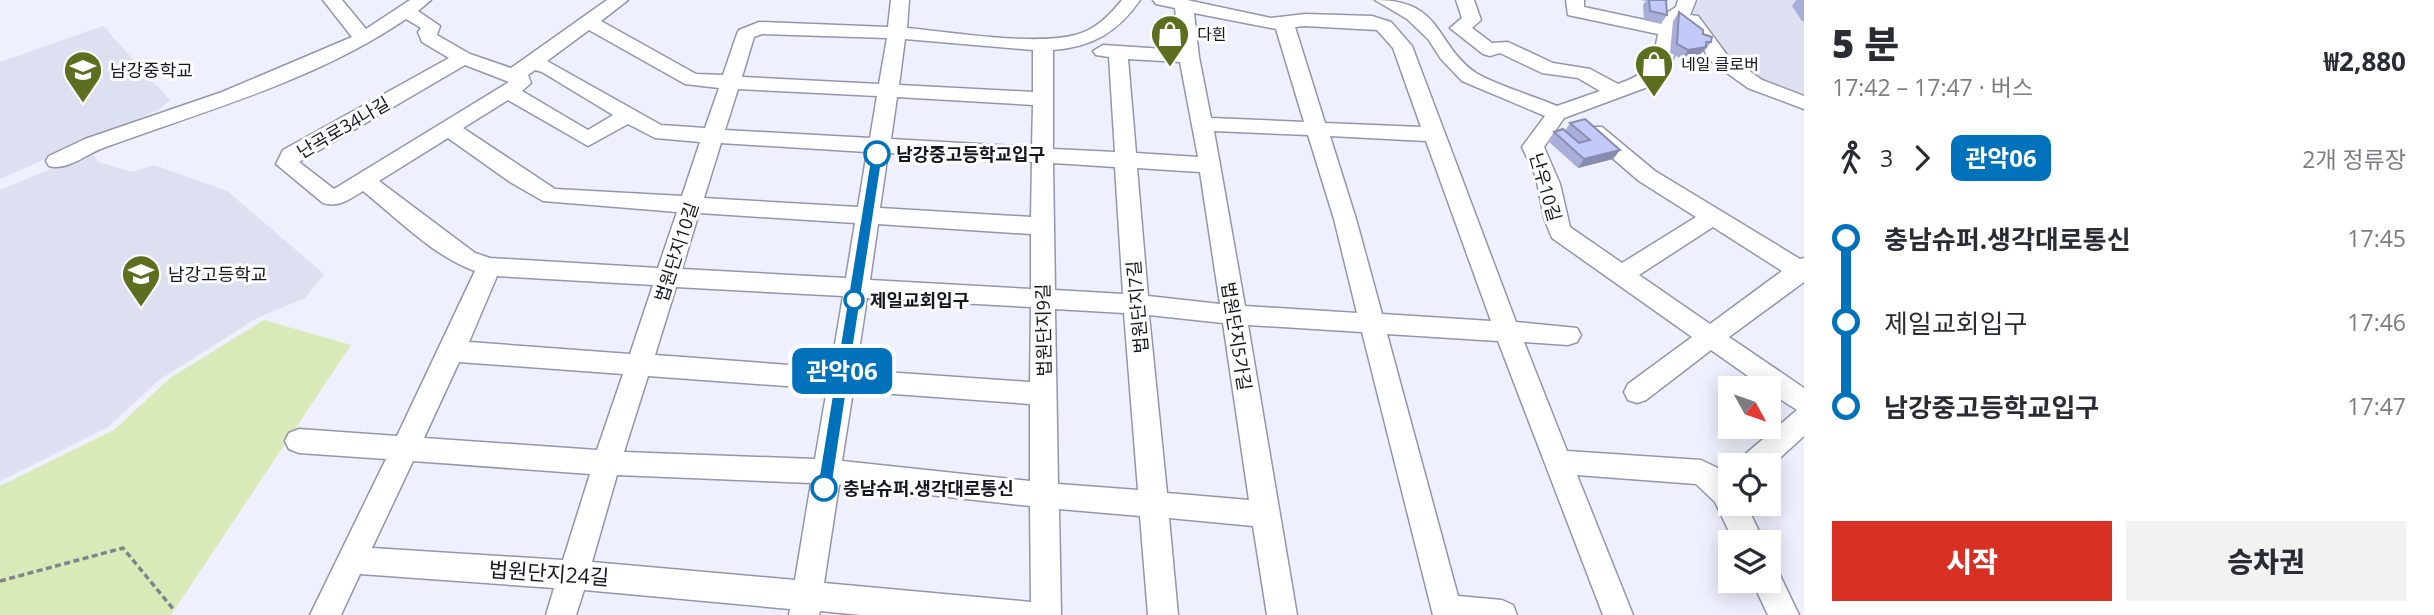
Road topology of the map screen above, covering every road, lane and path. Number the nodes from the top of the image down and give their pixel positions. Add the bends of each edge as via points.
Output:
1 (332, 0) edge
2 (619, 0) edge
3 (900, 0) edge
4 (1131, 0) edge
5 (1384, 0) edge
6 (1465, 0) edge
7 (1575, 0) edge
8 (1173, 3) edge
9 (1686, 5) edge
10 (414, 6) edge
11 (589, 22) junction
12 (1284, 23) junction
13 (1668, 31) junction
14 (897, 33) junction
15 (364, 39) junction
16 (1055, 44) junction
17 (1118, 52) junction
18 (1189, 57) junction
19 (463, 58) junction
20 (532, 62) junction
21 (729, 82) junction
22 (509, 84) junction
23 (1616, 90) junction
24 (887, 91) junction
25 (1043, 99) junction
26 (1804, 103) edge
27 (1560, 112) junction
28 (627, 115) junction
29 (1203, 124) junction
30 (449, 128) junction
31 (1316, 129) junction
32 (1433, 134) junction
33 (713, 136) junction
34 (879, 146) junction
35 (1044, 155) junction
36 (1125, 160) junction
37 (57, 161) dead end
38 (1210, 165) junction
39 (365, 181) junction
40 (691, 206) junction
41 (866, 216) junction
42 (1712, 217) junction
43 (1041, 226) junction
44 (489, 267) junction
45 (1802, 270) edge
46 (1621, 275) junction
47 (668, 277) junction
48 (856, 288) junction
49 (1044, 299) junction
50 (1136, 304) junction
51 (1234, 315) junction
52 (1373, 323) junction
53 (1507, 331) junction
54 (1568, 335) dead end
55 (1710, 338) junction
56 (450, 351) junction
57 (640, 363) junction
58 (841, 378) junction
59 (1637, 392) dead end
60 (1044, 394) junction
61 (1804, 402) edge
62 (1804, 419) edge
63 (299, 441) dead end
64 (403, 450) junction
65 (1766, 453) edge
66 (1558, 462) junction
67 (607, 463) junction
68 (827, 472) junction
69 (1044, 495) junction
70 (1154, 505) junction
71 (1266, 514) junction
72 (1743, 530) edge
73 (350, 561) junction
74 (574, 575) junction
75 (0, 581) edge
76 (1773, 593) edge
77 (806, 604) edge
78 (174, 610) dead end
79 (1447, 613) edge
80 (325, 615) edge
81 (561, 615) edge
82 (1026, 615) edge
83 (1046, 615) edge
84 (1163, 615) edge
85 (1282, 615) edge
86 (1502, 615) edge
87 (1618, 615) edge
88 (1784, 615) edge

1 - 15 street
2 - 11 street, 난곡로34나길
3 - 14 street
4 - 16 street via 1094,37
5 - 27 street via 1421,22 1469,77
6 - 23 street via 1472,20 1460,28 1490,50 1501,46 1549,69 1583,74
7 - 13 street via 1575,11
8 - 12 street
8 - 18 street, 법원단지5가길
9 - 13 street via 1669,20
9 - 26 street via 1699,33 1720,59 1755,84
10 - 15 street
10 - 19 street via 431,26 429,38
11 - 20 street, 난곡로34나길
11 - 21 street via 692,80
12 - 31 street
12 - 32 street via 1359,20 1384,26 1406,55
13 - 23 street via 1664,56 1655,73
14 - 16 street, 법원단지10길
14 - 21 street, 법원단지10길 via 755,29 746,34
14 - 24 street
15 - 37 street via 229,97
16 - 17 street
16 - 25 street, 법원단지9길
17 - 18 street
17 - 36 street, 법원단지7길
18 - 29 street, 법원단지5가길
19 - 22 street
19 - 39 street, 난곡로34나길 via 291,155 287,164 331,198
20 - 22 street, 난곡로34나길
20 - 28 street
21 - 24 street
21 - 33 street, 법원단지10길
22 - 28 street via 523,99 588,139
22 - 30 street, 난곡로34나길
23 - 27 street
24 - 25 street
24 - 34 street
25 - 35 street, 법원단지9길
27 - 42 street via 1587,125 1647,176
27 - 46 street, 난우10길 via 1534,147 1548,178 1554,219 1560,232
28 - 33 street via 654,131
29 - 31 street
29 - 38 street, 법원단지5가길
30 - 39 street, 난곡로34나길
30 - 40 street via 551,196
31 - 32 street
31 - 52 street
32 - 53 street
33 - 34 street
33 - 40 street, 법원단지10길
34 - 35 street
34 - 41 street
35 - 36 street
35 - 43 street, 법원단지9길
36 - 38 street
36 - 50 street, 법원단지7길
38 - 51 street, 법원단지5가길
39 - 44 street via 452,249
40 - 41 street
40 - 47 street, 법원단지10길
41 - 43 street
41 - 48 street
42 - 45 street
42 - 46 street
43 - 49 street, 법원단지9길
44 - 47 street
44 - 56 street
45 - 55 street
46 - 55 street, 난우10길
47 - 48 street
47 - 57 street, 법원단지10길
48 - 49 street
48 - 58 street
49 - 50 street
49 - 60 street, 법원단지9길
50 - 51 street
50 - 70 street, 법원단지7길
51 - 52 street
51 - 71 street, 법원단지5가길
52 - 53 street
52 - 79 street
53 - 54 street
53 - 66 street
55 - 59 street
55 - 61 street, 난우10길
56 - 57 street
56 - 64 street
57 - 58 street
57 - 67 street, 법원단지10길
58 - 60 street
58 - 68 street
60 - 69 street, 법원단지9길
62 - 65 street
63 - 64 street
64 - 67 street
64 - 73 street
66 - 72 street via 1701,472 1722,487
66 - 87 street
67 - 68 street
67 - 74 street, 법원단지10길
68 - 69 street
68 - 77 street
69 - 70 street
69 - 83 street, 법원단지9길
70 - 71 street
70 - 84 street, 법원단지7길
71 - 85 street, 법원단지5가길
73 - 74 street, 법원단지24길
73 - 80 street
74 - 77 street, 법원단지24길
74 - 81 street, 법원단지10길
75 - 78 path via 124,548
76 - 88 street
77 - 82 street, 법원단지24길
79 - 86 street

